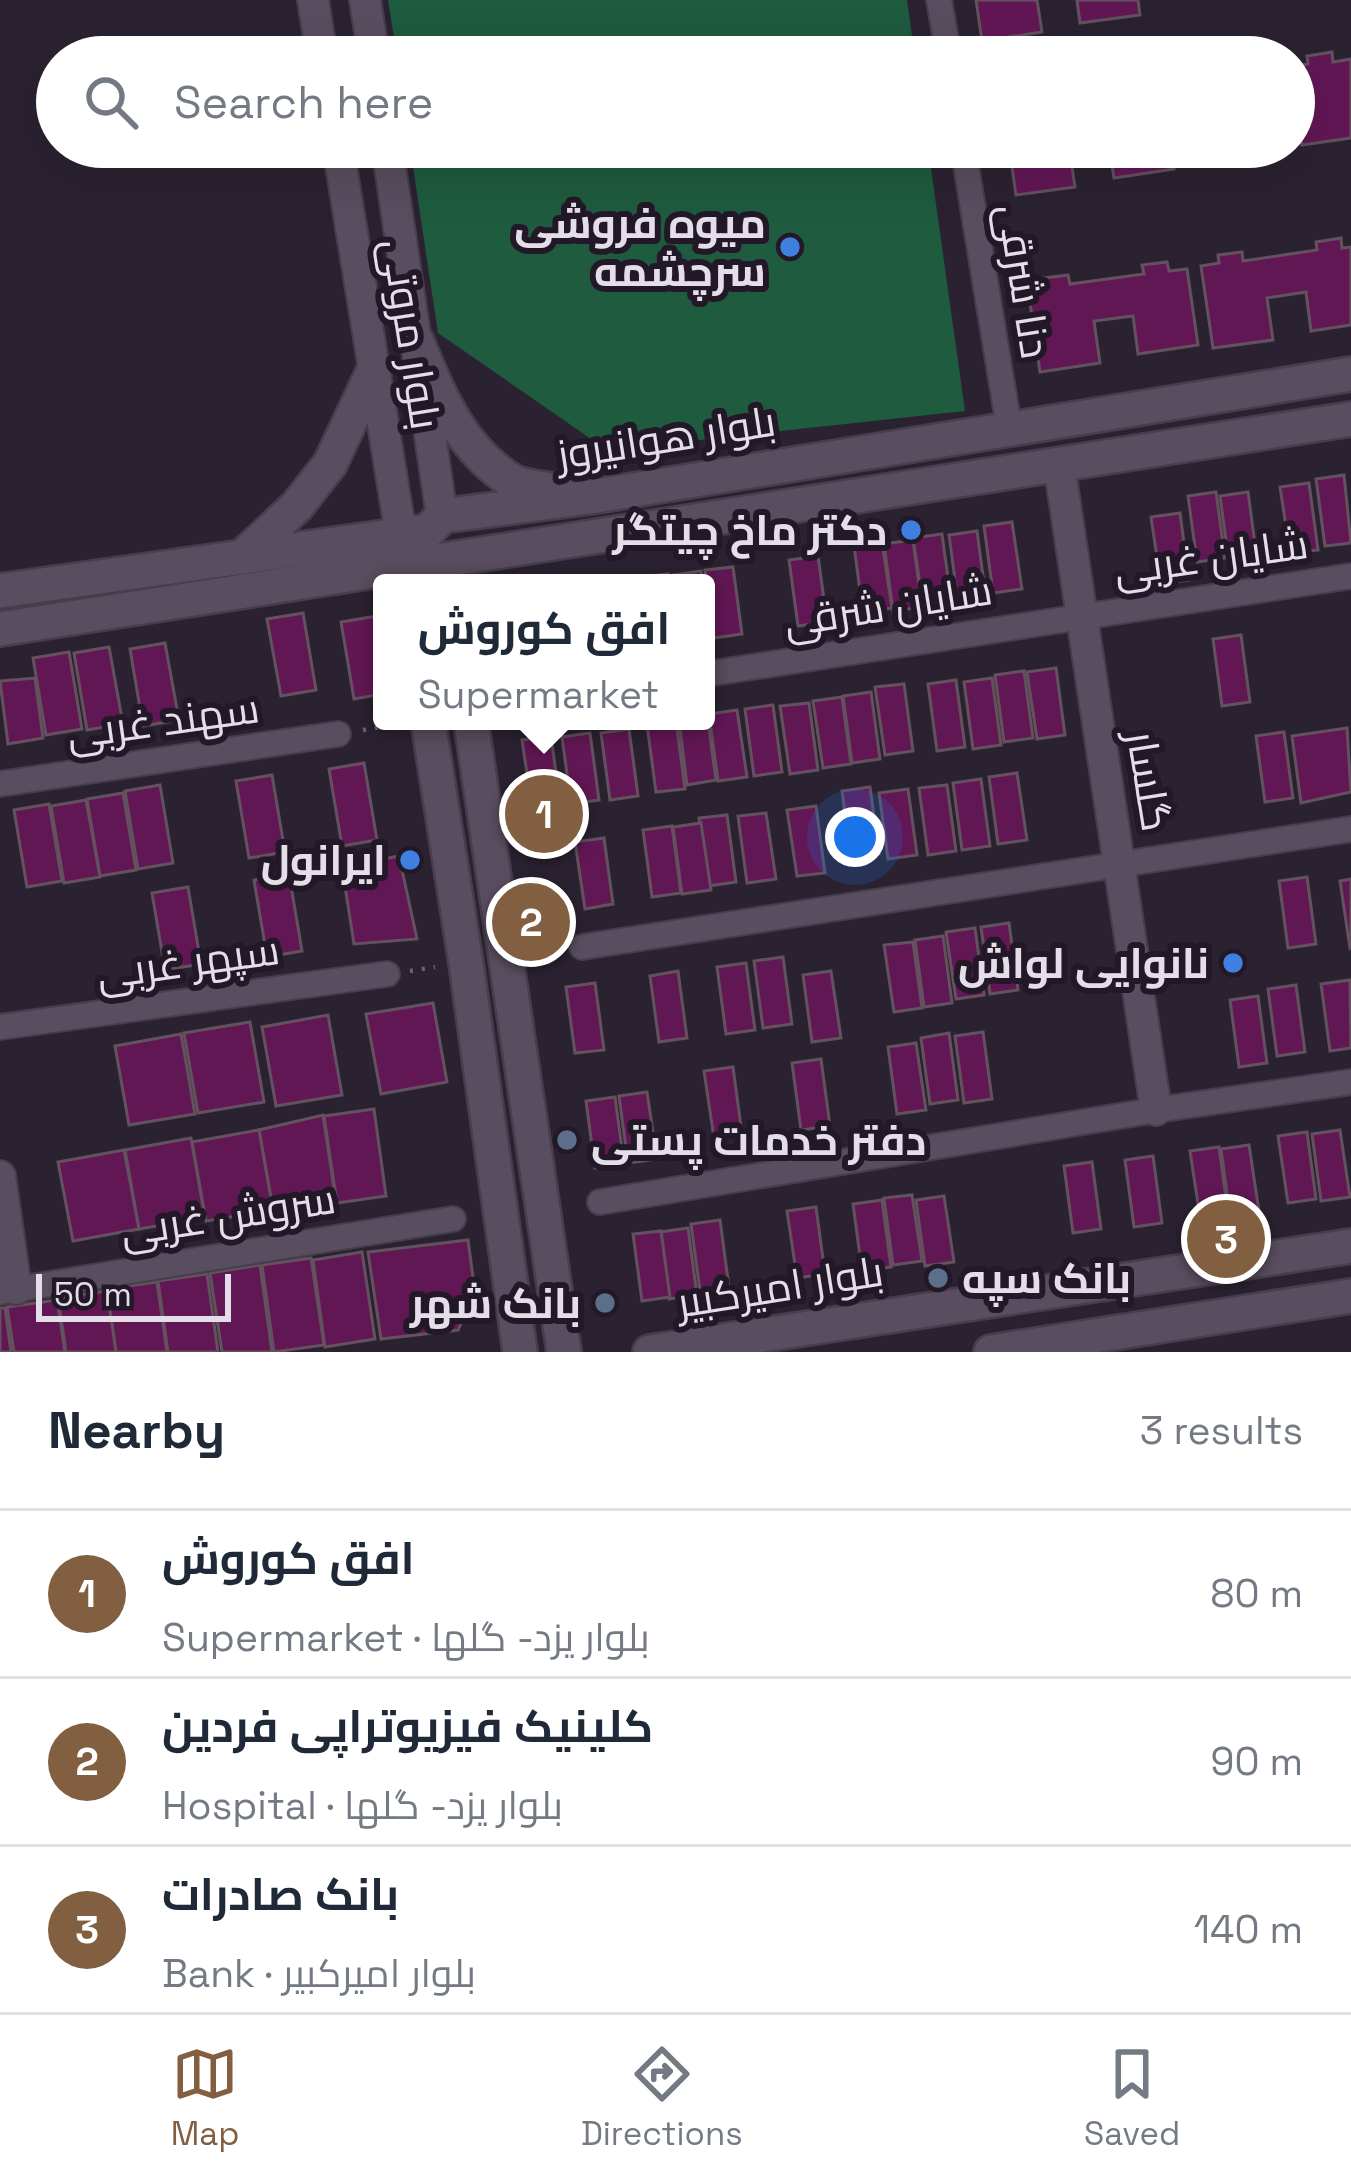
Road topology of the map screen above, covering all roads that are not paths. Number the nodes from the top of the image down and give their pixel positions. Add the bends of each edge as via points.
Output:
1 (313, 0) edge
2 (365, 0) edge
3 (939, 0) edge
4 (319, 36) edge
5 (371, 36) edge
6 (945, 36) edge
7 (342, 168) edge
8 (390, 168) edge
9 (966, 168) edge
10 (417, 342) junction
11 (375, 368) junction
12 (1351, 374) edge
13 (1351, 419) edge
14 (1009, 427) junction
15 (1059, 464) junction
16 (590, 497) junction
17 (442, 516) junction
18 (401, 535) junction
19 (242, 558) junction
20 (449, 572) edge
21 (406, 574) edge
22 (1351, 576) edge
23 (373, 580) edge
24 (0, 590) edge
25 (1082, 616) junction
26 (0, 629) edge
27 (715, 673) edge
28 (429, 730) edge
29 (472, 730) edge
30 (338, 734) road end
31 (0, 784) edge
32 (1351, 829) edge
33 (1119, 864) junction
34 (582, 947) dead end
35 (387, 974) dead end
36 (0, 1027) edge
37 (1351, 1082) edge
38 (1156, 1110) junction
39 (0, 1176) edge
40 (600, 1202) dead end
41 (453, 1219) dead end
42 (1351, 1246) edge
43 (8, 1290) edge
44 (1351, 1296) edge
45 (1148, 1341) edge
46 (520, 1352) edge
47 (564, 1352) edge
48 (650, 1352) edge
49 (991, 1352) edge

1 - 4 street
2 - 5 street
3 - 6 street
7 - 11 street, بلوار مروتی
8 - 10 street, بلوار مروتی
9 - 14 street, دنا شرقی
10 - 16 main road via 449,417 479,452 515,483
10 - 17 street, بلوار مروتی
11 - 18 street, بلوار مروتی
11 - 19 main road via 330,464
12 - 14 main road, بلوار هوانیروز
13 - 15 main road, بلوار هوانیروز
14 - 16 main road, بلوار هوانیروز
15 - 20 main road, بلوار هوانیروز
15 - 25 street, گلسار
16 - 17 main road, بلوار هوانیروز
17 - 18 main road, بلوار هوانیروز via 428,531
17 - 20 main road
18 - 19 main road, بلوار هوانیروز
18 - 21 main road
19 - 24 main road, بلوار هوانیروز
22 - 25 street, شایان غربی
23 - 26 main road, بلوار هوانیروز
25 - 27 street, شایان شرقی
25 - 33 street, گلسار
28 - 46 main road
29 - 47 main road
30 - 31 street, سهند غربی
32 - 33 street
33 - 34 street
33 - 38 street, گلسار
35 - 36 street, سپهر غربی
37 - 38 street
38 - 40 street
39 - 43 street
41 - 43 street, سروش غربی
42 - 48 main road, بلوار امیرکبیر
44 - 45 main road
45 - 49 main road

